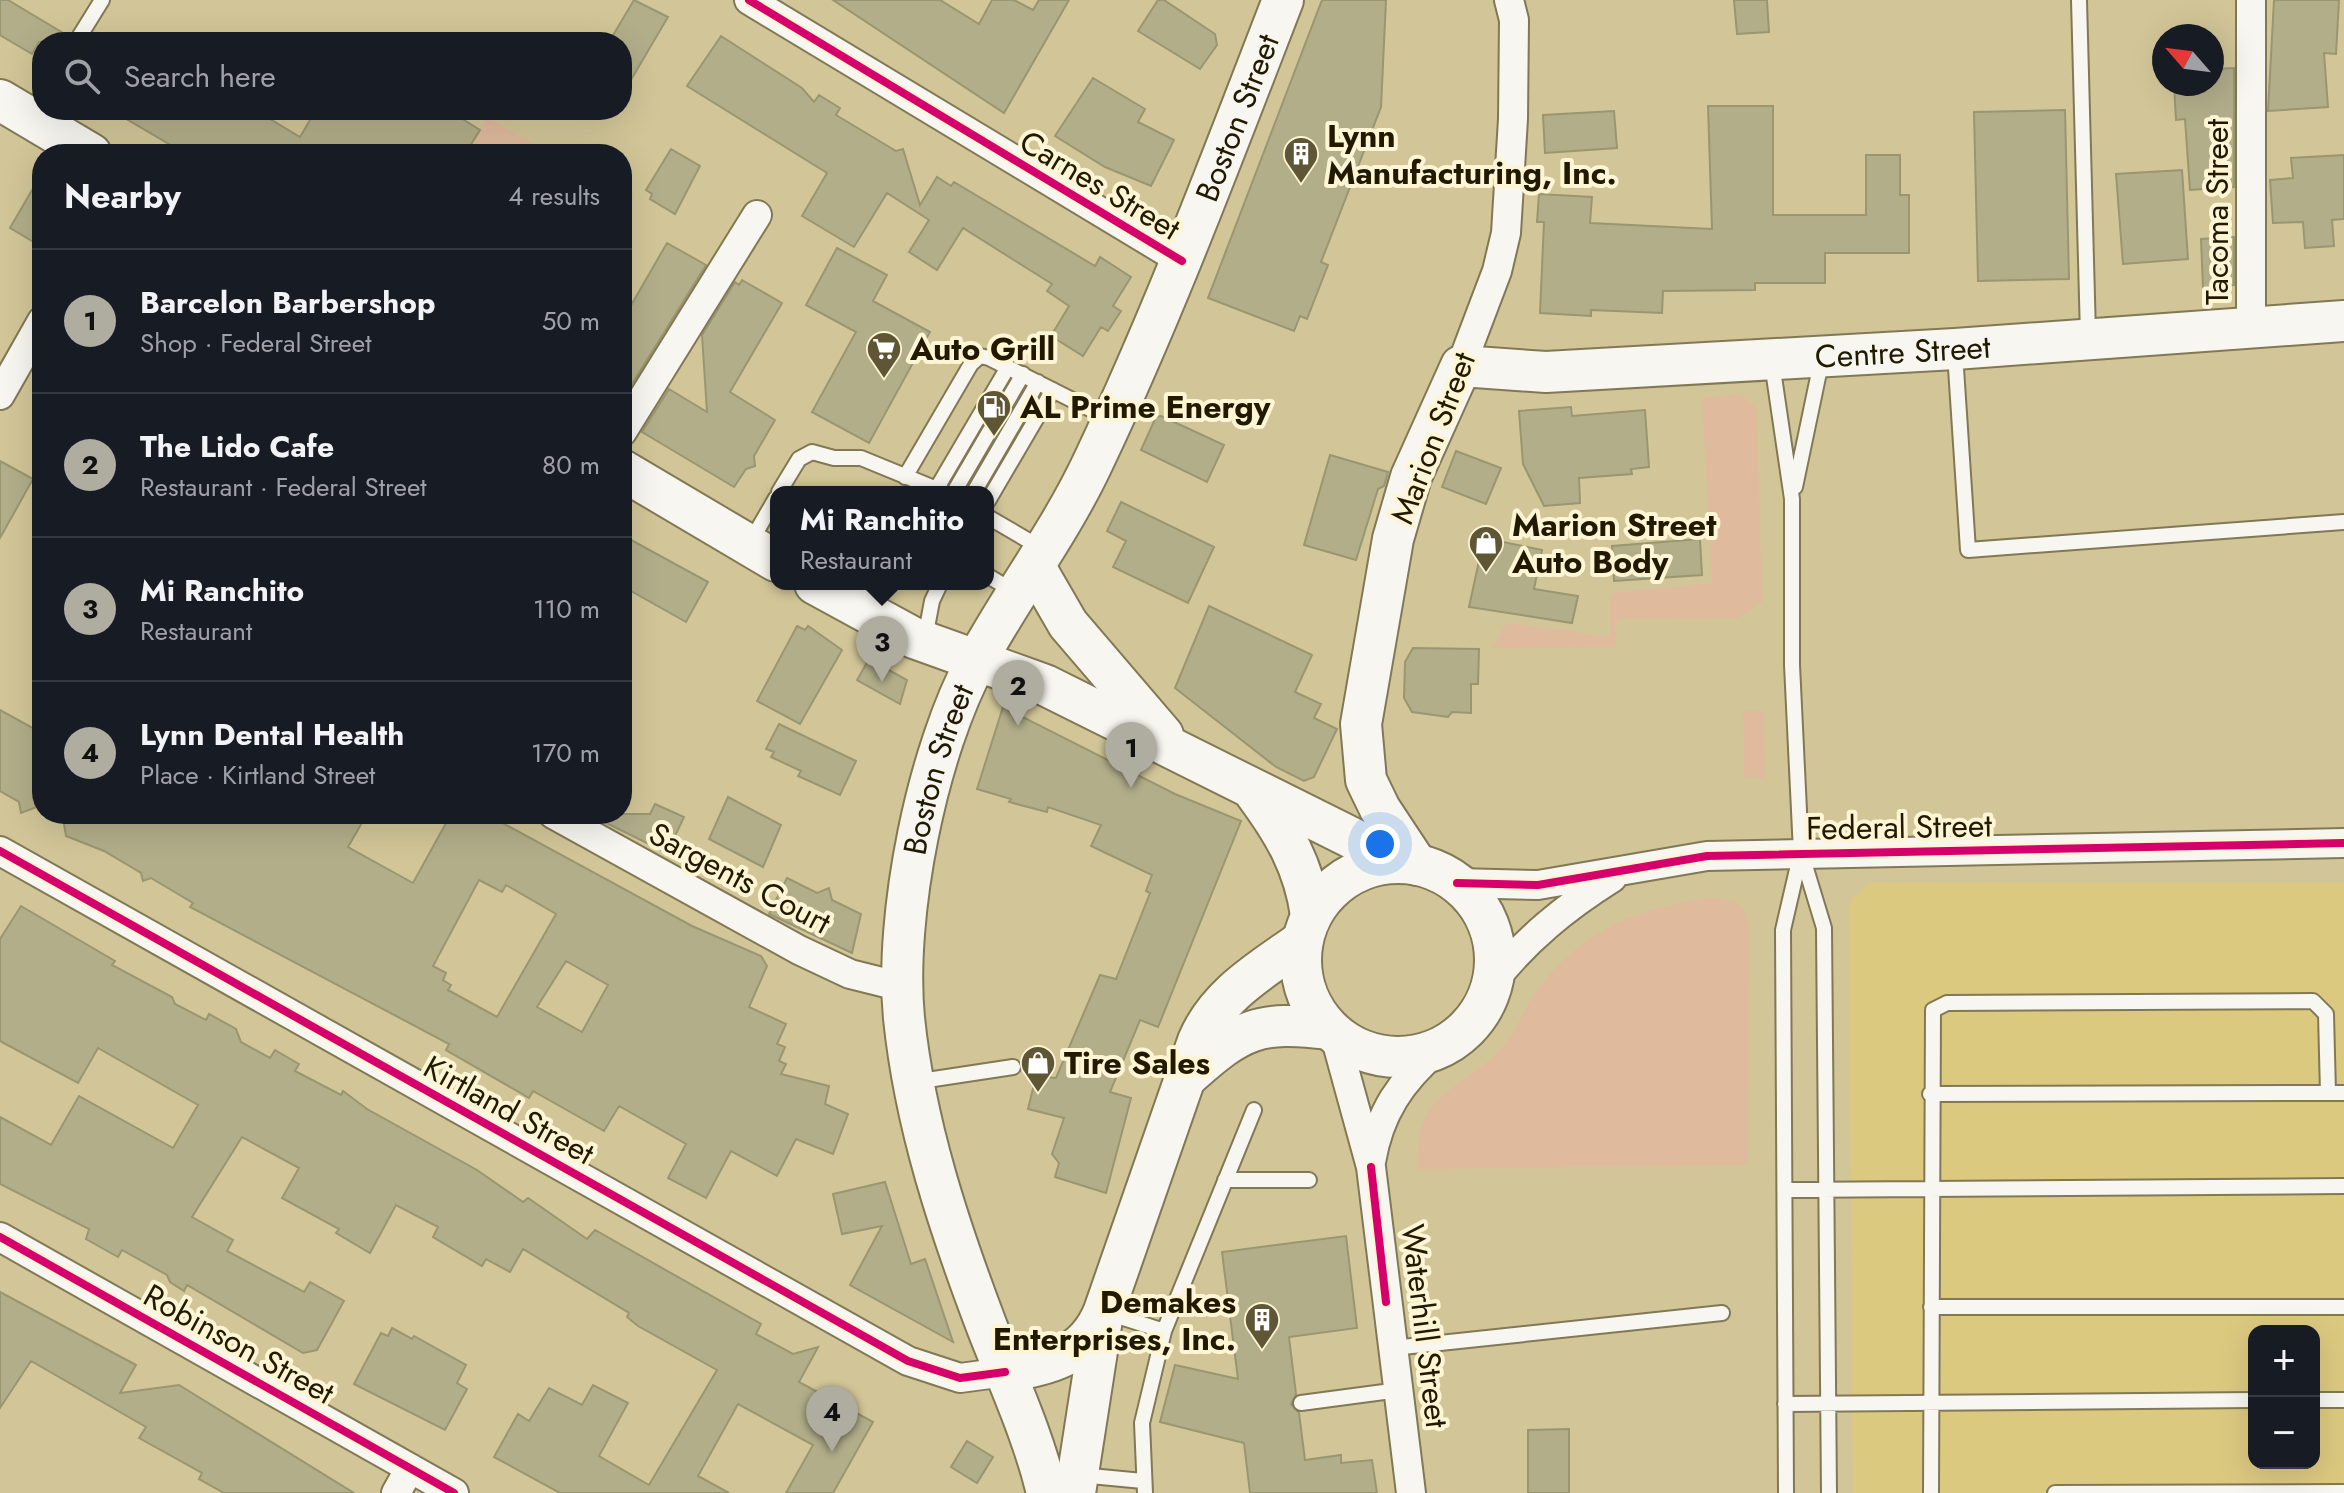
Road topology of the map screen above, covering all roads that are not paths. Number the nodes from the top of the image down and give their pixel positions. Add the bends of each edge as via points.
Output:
1 (102, 0) edge
2 (749, 0) edge
3 (1283, 0) edge
4 (1509, 0) edge
5 (2079, 0) edge
6 (2251, 0) edge
7 (82, 32) edge
8 (40, 120) edge
9 (76, 144) edge
10 (757, 215) dead end
11 (1182, 261) junction
12 (2344, 321) edge
13 (2251, 327) junction
14 (2088, 338) junction
15 (32, 339) edge
16 (1955, 349) junction
17 (1823, 354) junction
18 (1771, 358) junction
19 (1461, 366) junction
20 (1008, 367) junction
21 (1023, 374) junction
22 (1038, 382) junction
23 (1053, 390) junction
24 (0, 395) edge
25 (632, 416) edge
26 (1112, 420) junction
27 (632, 476) edge
28 (905, 477) junction
29 (783, 486) edge
30 (930, 486) edge
31 (943, 486) edge
32 (958, 486) edge
33 (977, 486) edge
34 (994, 491) edge
35 (1792, 499) junction
36 (770, 522) edge
37 (2344, 522) edge
38 (994, 527) edge
39 (762, 553) edge
40 (1021, 572) edge
41 (826, 590) edge
42 (937, 590) edge
43 (924, 642) junction
44 (976, 661) junction
45 (1174, 747) junction
46 (1252, 790) junction
47 (571, 824) edge
48 (2344, 843) edge
49 (0, 851) edge
50 (1801, 852) junction
51 (1409, 864) junction
52 (1623, 871) junction
53 (1457, 883) junction
54 (1307, 928) junction
55 (1492, 983) junction
56 (902, 987) junction
57 (1332, 1032) junction
58 (1438, 1049) junction
59 (1013, 1067) dead end
60 (1189, 1075) junction
61 (914, 1082) junction
62 (2328, 1093) junction
63 (2344, 1093) edge
64 (1930, 1094) junction
65 (1254, 1110) dead end
66 (1371, 1167) junction
67 (1225, 1180) junction
68 (1309, 1180) dead end
69 (2344, 1186) edge
70 (1826, 1189) junction
71 (1930, 1189) junction
72 (1785, 1190) junction
73 (0, 1237) edge
74 (1931, 1307) junction
75 (2344, 1307) edge
76 (1104, 1311) junction
77 (1722, 1313) dead end
78 (1164, 1331) junction
79 (1393, 1348) junction
80 (1005, 1372) junction
81 (1399, 1390) junction
82 (2248, 1400) edge
83 (2320, 1400) edge
84 (2344, 1400) edge
85 (1931, 1402) junction
86 (1301, 1403) dead end
87 (1828, 1403) junction
88 (1785, 1404) junction
89 (410, 1468) junction
90 (1066, 1487) edge
91 (1144, 1487) edge
92 (2344, 1492) edge
93 (396, 1493) edge
94 (454, 1493) edge
95 (1411, 1493) edge
96 (1786, 1493) edge
97 (1829, 1493) edge
98 (1931, 1493) edge
99 (2055, 1493) edge

1 - 7 lane
2 - 11 street, Carnes Street
3 - 11 main road, Boston Street
4 - 19 street, Marion Street via 1514,20 1513,105 1506,233
5 - 14 lane
6 - 13 street, Tacoma Street
8 - 9 main road
10 - 25 street
11 - 26 main road, Boston Street
12 - 13 main road, Centre Street
13 - 14 main road, Centre Street
14 - 16 main road, Centre Street
15 - 24 street
16 - 17 main road, Centre Street
16 - 37 lane via 1968,550
17 - 18 main road, Centre Street
17 - 35 lane
18 - 19 main road, Centre Street via 1535,372
18 - 35 lane
19 - 51 main road, Marion Street via 1428,434 1402,508 1361,724 1366,780
20 - 21 lane
20 - 28 lane via 986,356 973,361
20 - 31 lane
21 - 22 lane
21 - 32 lane
22 - 23 lane
22 - 33 lane
23 - 26 lane
23 - 34 lane
26 - 40 main road, Boston Street
27 - 39 main road
28 - 29 lane via 861,458 812,452 799,459
28 - 30 lane
35 - 50 lane via 1792,665
36 - 39 lane
38 - 40 lane
40 - 44 main road, Boston Street
40 - 45 main road
41 - 43 main road
42 - 43 lane
43 - 44 main road
44 - 45 main road via 1045,685
44 - 56 main road, Boston Street via 947,728 926,808 904,934
45 - 46 main road
46 - 51 main road
46 - 54 main road via 1295,852 1306,878
47 - 56 street, Sargents Court via 799,950 850,974
48 - 50 street, Federal Street
49 - 80 street, Kirtland Street via 908,1361 960,1378
50 - 52 street, Federal Street via 1692,858
50 - 70 lane via 1824,928
50 - 72 lane via 1783,930
51 - 53 main road
51 - 54 main road via 1371,867 1343,880
52 - 53 street, Federal Street via 1519,886
52 - 55 street, Federal Street via 1545,926
53 - 55 main road via 1489,928 1495,964
54 - 57 main road via 1302,982 1312,1007
54 - 60 main road via 1217,1008 1198,1041
55 - 58 main road via 1473,1022
56 - 61 main road, Boston Street
57 - 58 main road via 1354,1048 1385,1057 1407,1058
57 - 60 main road via 1279,1025 1243,1033
57 - 66 street, Waterhill Street
58 - 66 street, Waterhill Street via 1407,1078 1384,1113
59 - 61 lane
60 - 76 main road
61 - 80 main road, Boston Street via 932,1167
62 - 63 lane
62 - 64 lane
62 - 64 lane via 2326,1014 2310,1001 1944,1004 1930,1017
64 - 71 lane
65 - 67 lane
66 - 79 street, Waterhill Street
67 - 68 lane
67 - 78 lane
69 - 71 lane
70 - 71 lane
70 - 72 lane
70 - 87 lane
71 - 74 lane
72 - 88 lane
73 - 89 street, Robinson Street
74 - 75 lane
74 - 85 lane
76 - 78 lane
76 - 80 main road via 1076,1351 1048,1364
76 - 90 main road
77 - 79 lane
78 - 91 lane via 1142,1423
79 - 81 street, Waterhill Street
80 - 90 main road, Boston Street
81 - 86 lane
81 - 95 street, Waterhill Street
82 - 85 lane
83 - 84 lane
85 - 87 lane
85 - 98 lane
87 - 88 lane
87 - 97 lane
88 - 96 lane
89 - 93 street
89 - 94 street, Robinson Street
90 - 91 lane
92 - 99 lane

